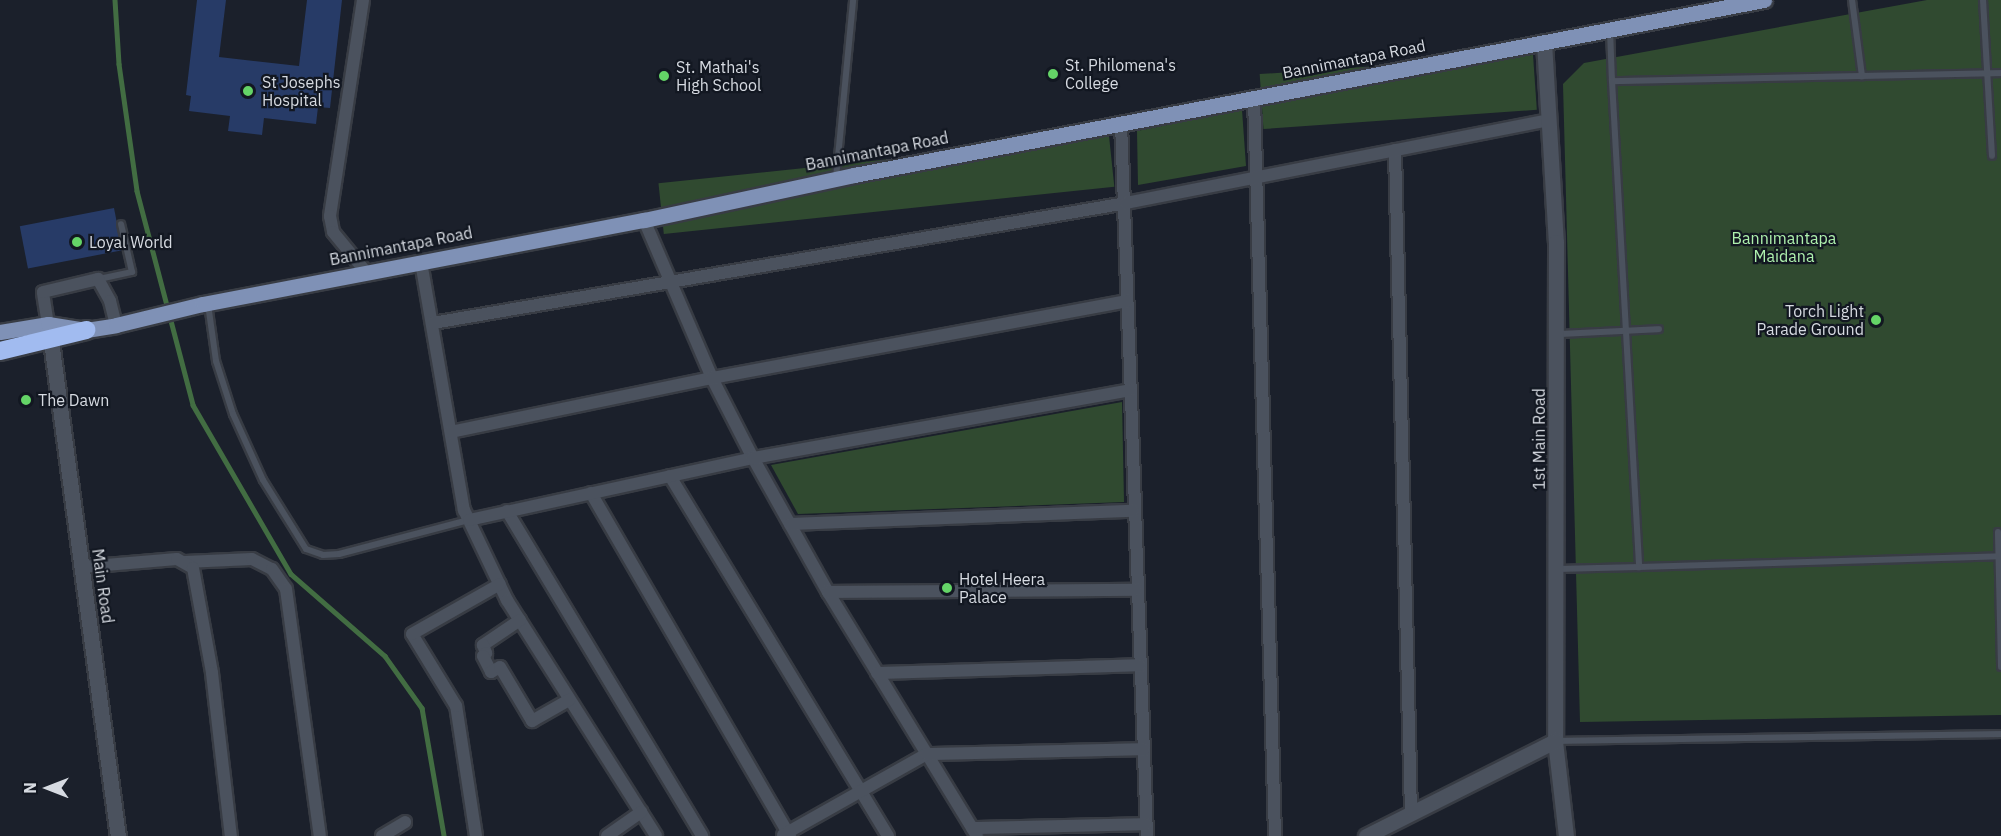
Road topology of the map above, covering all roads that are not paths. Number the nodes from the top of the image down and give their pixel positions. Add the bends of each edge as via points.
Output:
1 (363, 0) edge
2 (853, 0) edge
3 (1764, 0) edge
4 (1852, 0) edge
5 (1983, 0) edge
6 (1610, 30) junction
7 (1544, 42) junction
8 (2001, 73) edge
9 (1988, 74) junction
10 (1862, 76) junction
11 (1612, 81) junction
12 (1254, 98) junction
13 (1549, 120) junction
14 (1121, 123) junction
15 (1395, 150) junction
16 (1992, 156) dead end
17 (1257, 177) junction
18 (836, 179) junction
19 (1126, 203) junction
20 (644, 220) junction
21 (121, 224) dead end
22 (421, 262) junction
23 (366, 272) junction
24 (98, 279) junction
25 (668, 282) junction
26 (1127, 301) junction
27 (205, 303) junction
28 (433, 323) junction
29 (121, 324) junction
30 (1659, 329) dead end
31 (86, 330) joint
32 (1626, 330) junction
33 (0, 332) edge
34 (49, 332) junction
35 (1556, 334) junction
36 (0, 351) edge
37 (712, 378) junction
38 (1130, 390) junction
39 (451, 432) junction
40 (753, 458) junction
41 (670, 476) junction
42 (591, 493) junction
43 (507, 511) junction
44 (1133, 511) junction
45 (469, 519) junction
46 (790, 524) junction
47 (1998, 532) dead end
48 (2000, 556) edge
49 (185, 561) junction
50 (82, 567) junction
51 (1639, 567) junction
52 (1557, 569) junction
53 (500, 584) junction
54 (1136, 590) junction
55 (828, 592) junction
56 (520, 620) junction
57 (1140, 665) junction
58 (2001, 668) edge
59 (877, 673) junction
60 (569, 700) junction
61 (2001, 734) edge
62 (1556, 741) junction
63 (1144, 749) junction
64 (927, 754) junction
65 (860, 790) junction
66 (641, 812) junction
67 (1411, 812) junction
68 (405, 822) dead end
69 (1146, 830) edge
70 (974, 832) edge
71 (786, 835) edge
72 (118, 836) edge
73 (231, 836) edge
74 (320, 836) edge
75 (382, 836) edge
76 (476, 836) edge
77 (607, 836) edge
78 (656, 836) edge
79 (702, 836) edge
80 (888, 836) edge
81 (1275, 836) edge
82 (1366, 836) edge
83 (1566, 836) edge

1 - 23 street via 330,216 333,232
2 - 18 lane
3 - 6 main road, Bannimantapa Road
4 - 10 lane
5 - 9 lane
6 - 7 main road, Bannimantapa Road
6 - 11 lane
7 - 12 main road, Bannimantapa Road
7 - 13 street, 1st Main Road
8 - 9 lane
9 - 10 lane
9 - 16 lane
10 - 11 lane
11 - 32 lane
12 - 14 main road, Bannimantapa Road
12 - 17 street
13 - 15 street
13 - 35 street, 1st Main Road
14 - 18 main road, Bannimantapa Road
14 - 19 street
15 - 17 street
15 - 67 street
17 - 19 street
17 - 81 street
18 - 20 main road, Bannimantapa Road
19 - 25 street
19 - 26 street
20 - 22 main road, Bannimantapa Road
20 - 25 street
21 - 24 lane via 132,272
22 - 23 main road, Bannimantapa Road
22 - 28 street
23 - 27 main road, Bannimantapa Road
24 - 29 street
24 - 34 street via 43,292
25 - 28 street
25 - 37 street
26 - 37 street
26 - 38 street
27 - 29 main road, Bannimantapa Road
27 - 45 lane via 216,361 233,414 263,480 306,549 322,555 339,554
28 - 39 street
29 - 31 main road, Bannimantapa Road
30 - 32 lane
31 - 34 highway, Bannimantapa Road
32 - 35 lane
32 - 51 lane
33 - 34 main road
34 - 36 highway, Bannimantapa Road
34 - 50 street, Main Road
35 - 52 street, 1st Main Road
37 - 39 street
37 - 40 street
38 - 40 street
38 - 44 street
39 - 45 street
40 - 41 street
40 - 46 street
41 - 42 street
41 - 65 street
42 - 43 street
42 - 71 street
43 - 45 street
43 - 79 street
44 - 46 street
44 - 54 street
45 - 53 street
46 - 55 street
47 - 48 lane
48 - 51 lane
48 - 58 lane
49 - 50 street
49 - 73 street via 193,568 198,587
49 - 74 street via 252,559 272,569 286,589
50 - 72 street, Main Road
51 - 52 lane
52 - 62 street, 1st Main Road
53 - 56 street
53 - 76 street via 412,634 456,706
54 - 55 street
54 - 57 street
55 - 59 street
56 - 60 street
56 - 60 street via 483,645 483,656 491,672 500,667 532,721
57 - 59 street
57 - 63 street
59 - 64 street
60 - 66 street
61 - 62 lane
62 - 67 street
62 - 83 street, 1st Main Road
63 - 64 street
63 - 69 street
64 - 65 street
64 - 70 street
65 - 71 street
65 - 80 street
66 - 77 street
66 - 78 street
67 - 82 street
68 - 75 street
69 - 70 street

